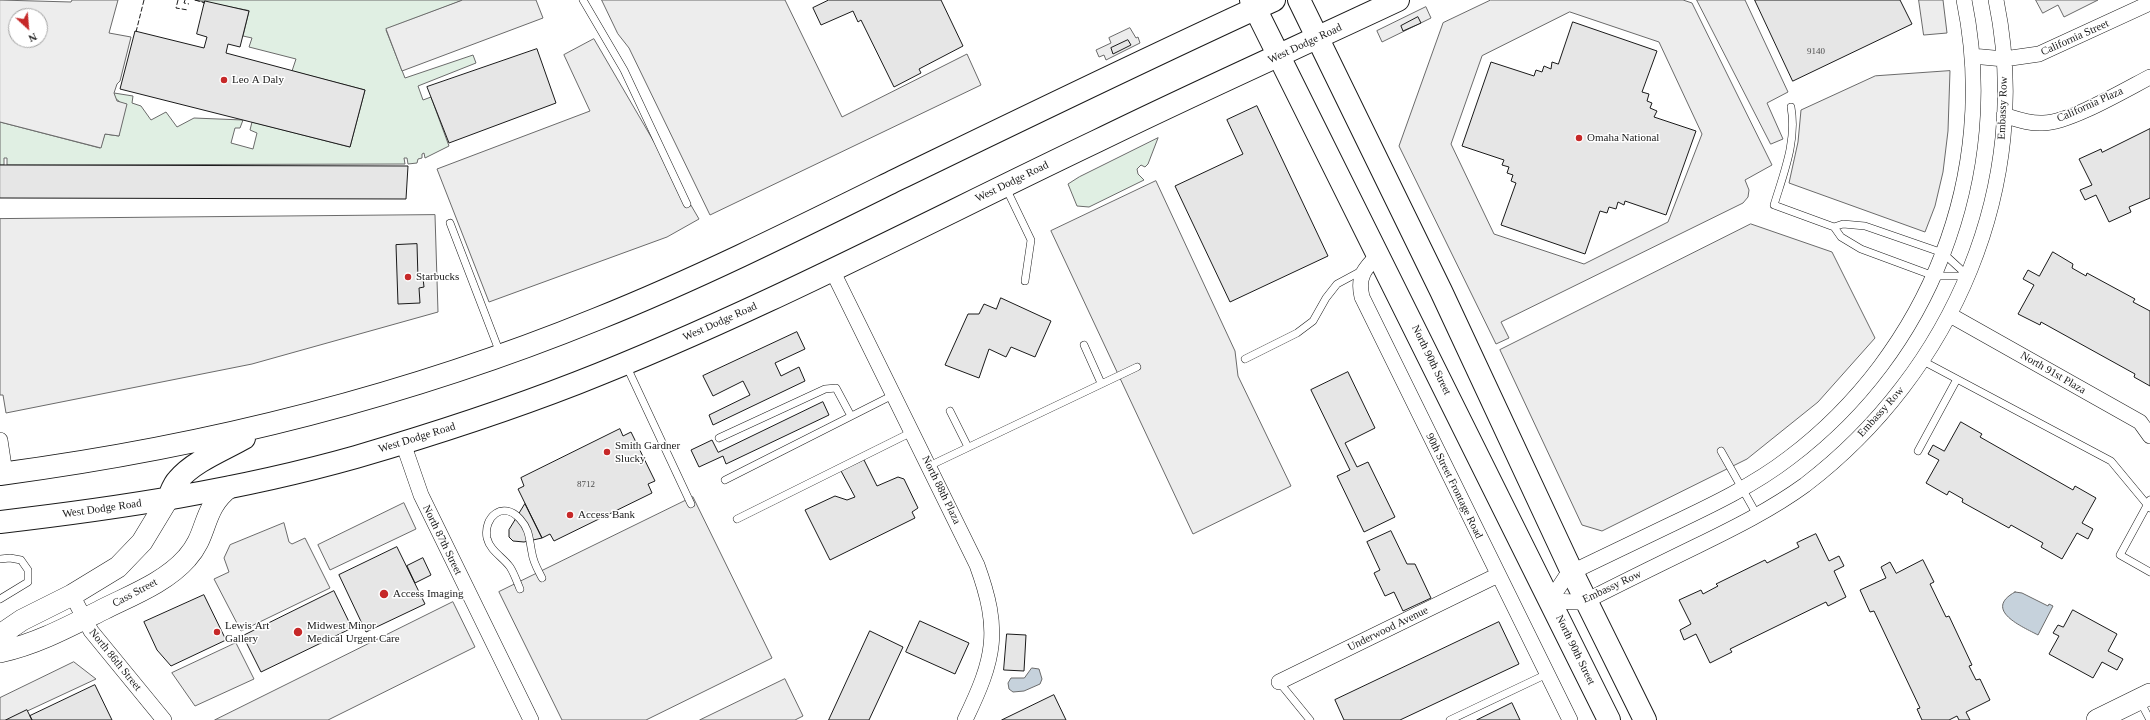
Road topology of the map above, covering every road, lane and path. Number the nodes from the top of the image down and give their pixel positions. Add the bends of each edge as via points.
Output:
1 (583, 0) edge
2 (1299, 0) edge
3 (1398, 0) edge
4 (1964, 0) edge
5 (1996, 0) edge
6 (1260, 3) edge
7 (2150, 3) edge
8 (1317, 38) junction
9 (1279, 56) junction
10 (1972, 56) junction
11 (2004, 59) junction
12 (2150, 77) edge
13 (1791, 106) dead end
14 (2004, 115) junction
15 (1005, 186) junction
16 (687, 204) dead end
17 (450, 223) dead end
18 (1834, 227) junction
19 (1379, 254) junction
20 (1943, 254) junction
21 (832, 270) junction
22 (1363, 270) junction
23 (1934, 276) junction
24 (1968, 276) junction
25 (1025, 281) dead end
26 (1950, 315) junction
27 (1084, 345) dead end
28 (501, 355) junction
29 (1245, 359) dead end
30 (1923, 361) junction
31 (625, 363) junction
32 (1137, 367) dead end
33 (1957, 379) junction
34 (1101, 382) junction
35 (893, 394) junction
36 (950, 411) dead end
37 (851, 416) junction
38 (266, 426) junction
39 (912, 432) junction
40 (2150, 436) edge
41 (719, 438) dead end
42 (0, 440) edge
43 (403, 443) junction
44 (968, 447) junction
45 (1721, 451) dead end
46 (1918, 451) dead end
47 (929, 466) junction
48 (2, 474) edge
49 (725, 480) dead end
50 (230, 487) junction
51 (1741, 489) junction
52 (168, 499) junction
53 (691, 504) dead end
54 (2149, 505) edge
55 (1757, 516) junction
56 (737, 519) dead end
57 (0, 522) edge
58 (0, 559) edge
59 (1572, 572) junction
60 (2150, 572) edge
61 (1498, 576) junction
62 (542, 578) dead end
63 (520, 589) dead end
64 (72, 595) junction
65 (0, 599) edge
66 (1550, 601) junction
67 (1586, 601) junction
68 (84, 619) junction
69 (0, 635) edge
70 (0, 652) edge
71 (1547, 674) junction
72 (1279, 682) joint
73 (2145, 697) edge
74 (164, 720) edge
75 (530, 720) edge
76 (965, 720) edge
77 (1310, 720) edge
78 (1450, 720) edge
79 (1570, 720) edge
80 (1609, 720) edge
81 (1645, 720) edge
82 (2097, 720) edge
83 (2150, 720) edge

1 - 16 lane via 624,70
2 - 8 main road
3 - 8 main road, West Dodge Road
4 - 10 street
5 - 11 street, Embassy Row
6 - 9 main road, North 90th Street
6 - 28 main road via 700,276 595,320
7 - 11 street, California Street via 2047,52
8 - 9 main road, West Dodge Road
8 - 59 main road via 1444,298
9 - 15 main road, West Dodge Road
9 - 19 main road, North 90th Street
10 - 11 street, California Street
10 - 20 street via 1974,90 1969,151 1958,210
11 - 14 street, Embassy Row
12 - 14 street, California Plaza via 2056,121 2029,122
13 - 18 lane via 1794,134 1774,205
14 - 24 street, Embassy Row via 1996,182 1984,231
15 - 21 main road, West Dodge Road
15 - 25 lane via 1031,240
17 - 28 lane
18 - 20 lane via 1843,224 1865,226
18 - 23 lane via 1841,237 1861,249
19 - 22 street
19 - 66 main road, North 90th Street
20 - 23 street
20 - 24 lane
21 - 31 main road, West Dodge Road
21 - 35 street, North 88th Plaza
22 - 29 lane via 1337,284 1313,321 1297,333
22 - 61 street, 90th Street Frontage Road via 1360,279 1362,297
23 - 24 lane
23 - 51 street via 1906,332 1868,384 1821,432 1788,459
24 - 26 street, Embassy Row
26 - 30 street, Embassy Row
26 - 40 street, North 91st Plaza via 2140,422
27 - 34 lane
28 - 38 main road via 402,389
30 - 33 lane
30 - 55 street, Embassy Row via 1889,406 1838,458 1805,485
31 - 43 main road, West Dodge Road via 533,399
31 - 53 lane
32 - 34 lane
33 - 46 lane
33 - 54 lane via 2111,461
34 - 44 lane
35 - 37 lane
35 - 39 street, North 88th Plaza
36 - 44 lane
37 - 41 lane via 836,388 824,389
37 - 49 lane
38 - 48 main road via 123,456
38 - 52 main road via 182,475
39 - 47 street, North 88th Plaza
39 - 56 lane
42 - 48 street
43 - 50 main road, West Dodge Road via 325,465
43 - 75 street, North 87th Street via 429,514
44 - 47 lane
45 - 51 lane
47 - 76 street, North 88th Plaza via 977,565 985,587 992,624 989,665
50 - 52 main road, West Dodge Road
50 - 68 main road, Cass Street via 213,503 196,546 182,563 153,584
51 - 55 lane
51 - 59 street
52 - 57 main road, West Dodge Road
52 - 64 main road via 135,552 112,572
54 - 60 lane via 2120,555
55 - 67 street, Embassy Row
58 - 65 lane via 21,560 28,570 28,582
59 - 66 street
59 - 67 main road
61 - 71 street, 90th Street Frontage Road
61 - 72 street, Underwood Avenue
62 - 63 lane via 534,561 531,540 524,525 512,512 501,511 490,521 487,539 510,567
64 - 68 street, North 86th Street
64 - 69 main road via 22,620
66 - 67 street, Embassy Row
66 - 80 main road, North 90th Street
67 - 81 main road
68 - 70 main road, Cass Street via 30,644
68 - 74 street, North 86th Street via 98,641
71 - 78 lane
71 - 79 street, 90th Street Frontage Road
72 - 77 lane
73 - 82 main road
73 - 83 lane

